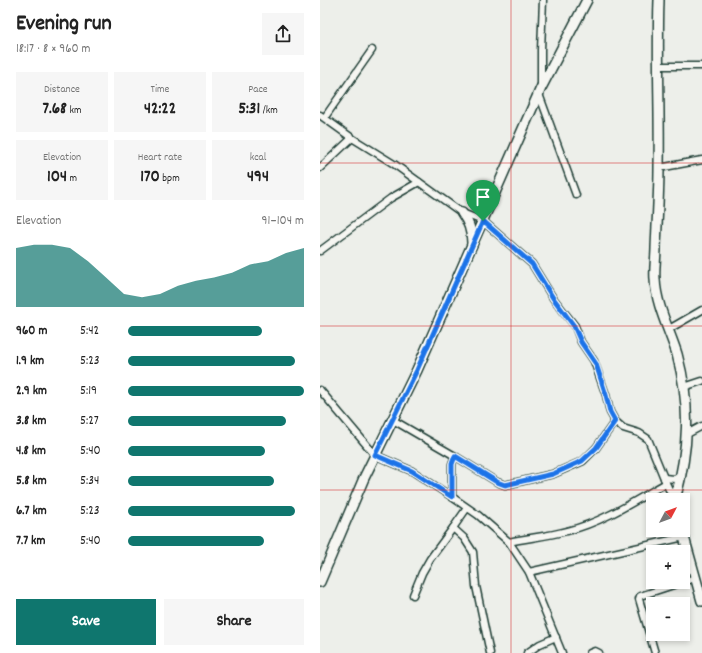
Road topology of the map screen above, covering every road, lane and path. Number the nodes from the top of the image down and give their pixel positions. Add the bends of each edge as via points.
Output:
1 (543, 0) edge
2 (587, 0) edge
3 (659, 0) edge
4 (372, 50) dead end
5 (659, 66) junction
6 (702, 66) edge
7 (540, 91) junction
8 (323, 116) edge
9 (352, 138) junction
10 (702, 160) edge
11 (320, 168) edge
12 (659, 168) junction
13 (419, 182) junction
14 (576, 195) dead end
15 (462, 213) junction
16 (483, 221) junction
17 (472, 245) junction
18 (320, 251) edge
19 (702, 310) edge
20 (669, 329) junction
21 (702, 381) edge
22 (684, 387) junction
23 (320, 390) edge
24 (393, 420) junction
25 (615, 421) junction
26 (702, 426) edge
27 (687, 434) junction
28 (375, 455) junction
29 (455, 456) junction
30 (682, 474) junction
31 (665, 480) junction
32 (672, 493) edge
33 (677, 493) edge
34 (452, 497) junction
35 (467, 508) junction
36 (453, 528) junction
37 (667, 537) edge
38 (684, 537) edge
39 (509, 542) junction
40 (529, 572) junction
41 (695, 578) junction
42 (320, 582) edge
43 (413, 595) dead end
44 (701, 597) edge
45 (556, 637) junction
46 (490, 653) edge
47 (527, 653) edge
48 (562, 653) edge
49 (590, 653) edge
50 (599, 653) edge
51 (654, 653) edge

1 - 7 street
2 - 7 street
3 - 5 street
4 - 8 street
5 - 6 street
5 - 12 street
7 - 14 street
7 - 16 street
8 - 9 street
9 - 11 street
9 - 13 street
10 - 12 street
12 - 20 street via 655,279 660,310
13 - 15 street
13 - 18 street via 391,198
15 - 16 street
15 - 17 street via 470,229
16 - 17 street
16 - 25 street via 532,264 574,326 596,364
17 - 24 street
19 - 20 street
20 - 22 street
21 - 22 street
22 - 27 street
23 - 28 street
24 - 28 street
24 - 29 street
25 - 29 street via 596,448 582,461 553,474 505,485
25 - 31 street via 623,428 648,439
26 - 27 street
27 - 30 street
28 - 34 street via 412,471
28 - 42 street
29 - 34 street via 452,464
30 - 31 street via 675,480
30 - 33 street
31 - 32 street
31 - 39 street via 634,502 590,523 567,531
34 - 35 street
35 - 36 street
35 - 39 street
36 - 43 street via 430,559
36 - 46 street via 464,538 473,552 476,586
37 - 40 street
38 - 41 street
39 - 40 street
40 - 45 street
41 - 44 street
41 - 51 street via 640,596
45 - 47 street
45 - 48 street
49 - 50 street

